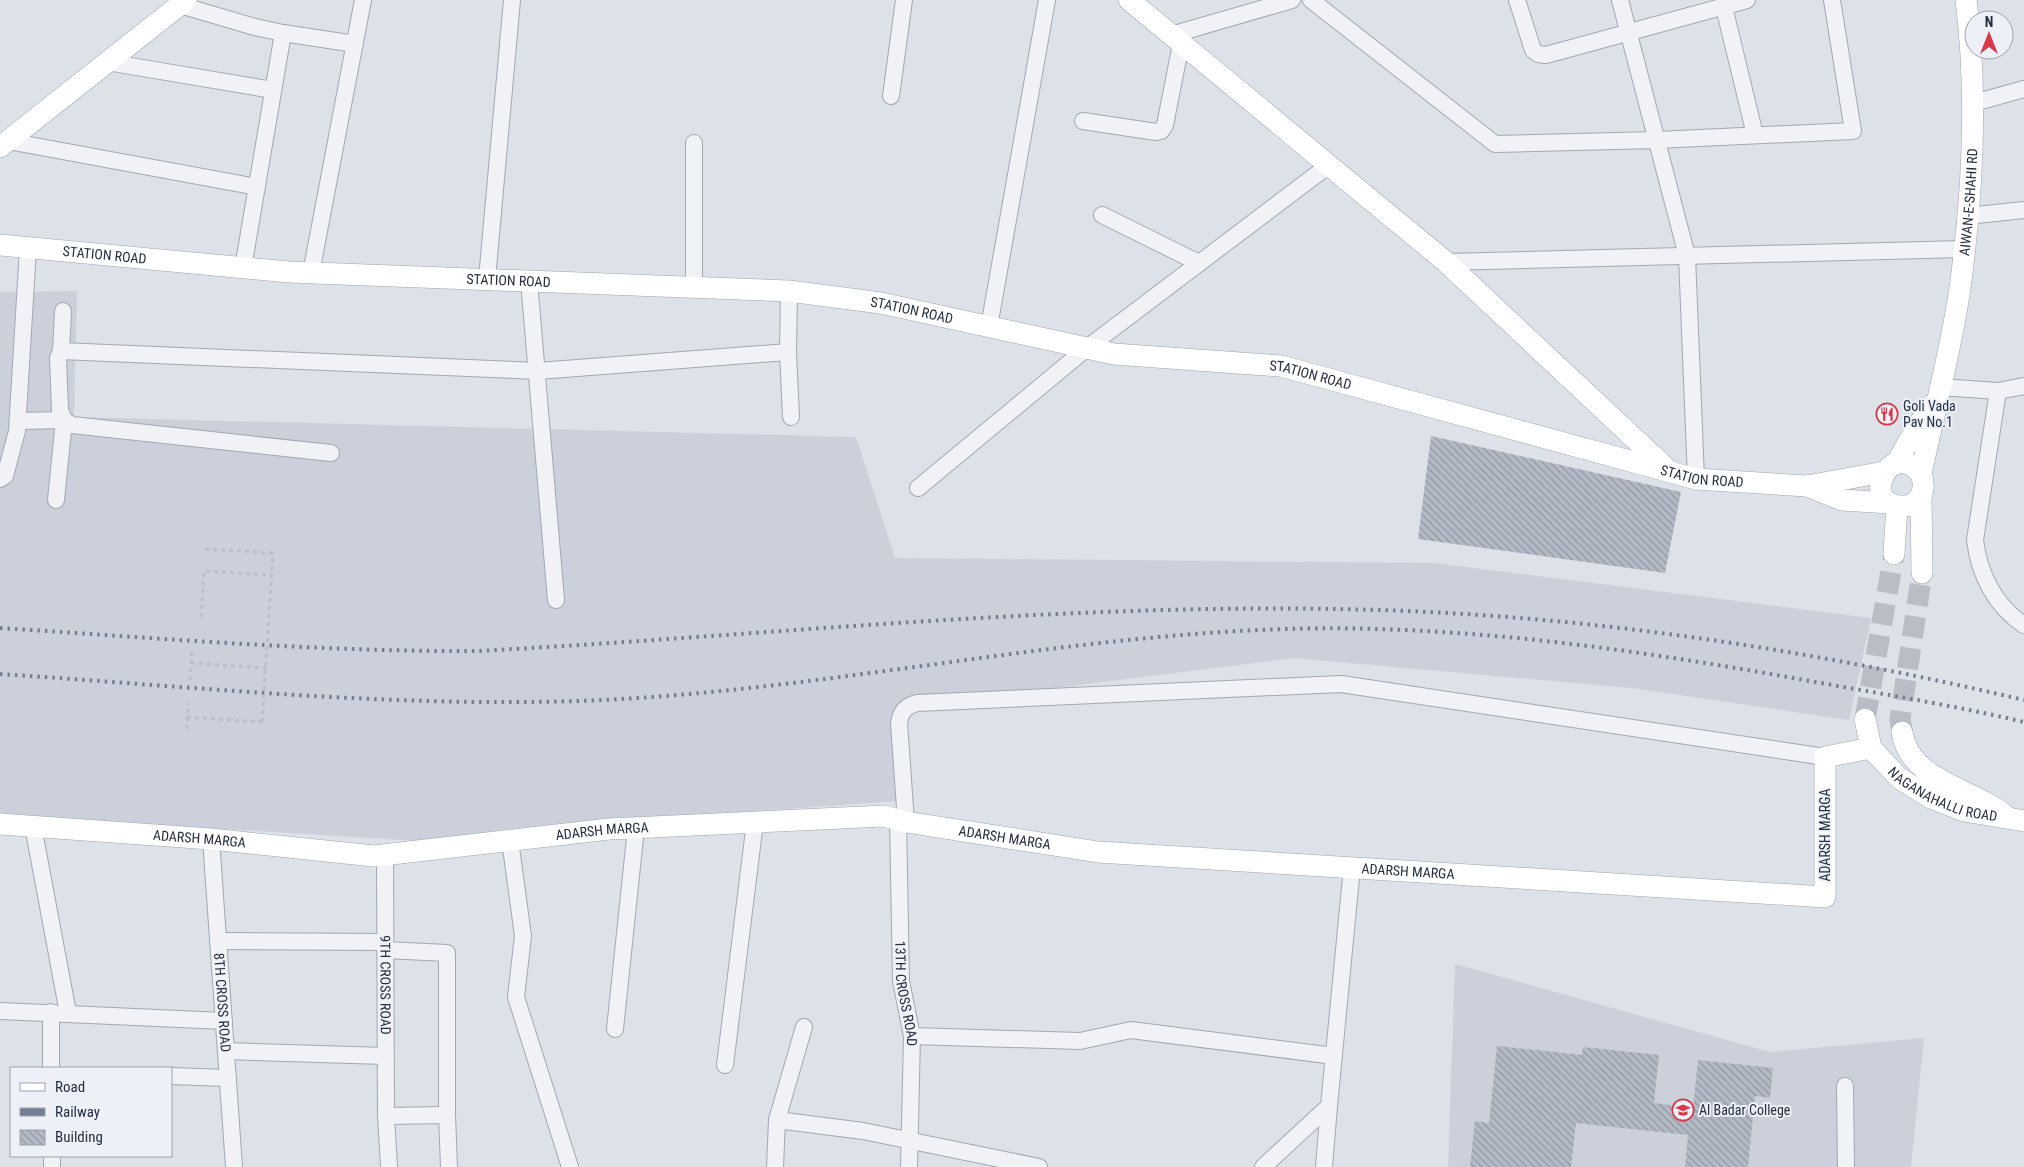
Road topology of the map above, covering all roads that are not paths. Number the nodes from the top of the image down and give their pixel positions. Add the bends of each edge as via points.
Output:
1 (363, 0) edge
2 (512, 0) edge
3 (904, 0) edge
4 (1047, 0) edge
5 (1129, 0) edge
6 (1292, 0) edge
7 (1311, 0) edge
8 (1517, 0) edge
9 (1620, 0) edge
10 (1747, 0) edge
11 (1832, 0) edge
12 (1966, 0) edge
13 (183, 3) edge
14 (1724, 7) junction
15 (1628, 32) junction
16 (282, 33) junction
17 (1176, 39) junction
18 (355, 44) junction
19 (107, 62) junction
20 (2024, 89) edge
21 (273, 90) junction
22 (890, 96) dead end
23 (1974, 103) junction
24 (1083, 121) dead end
25 (1755, 135) junction
26 (1657, 140) junction
27 (694, 143) dead end
28 (4, 144) edge
29 (1329, 165) junction
30 (257, 187) junction
31 (2024, 210) edge
32 (1102, 215) dead end
33 (1967, 216) junction
34 (0, 245) edge
35 (28, 248) junction
36 (1964, 249) junction
37 (1687, 256) junction
38 (1446, 262) junction
39 (1199, 263) junction
40 (243, 268) junction
41 (311, 273) junction
42 (487, 279) junction
43 (530, 281) junction
44 (694, 287) junction
45 (789, 291) junction
46 (63, 311) dead end
47 (989, 327) junction
48 (1087, 348) junction
49 (62, 351) junction
50 (788, 352) junction
51 (538, 371) junction
52 (2024, 386) edge
53 (1998, 391) junction
54 (1938, 393) junction
55 (791, 416) dead end
56 (64, 420) junction
57 (18, 421) junction
58 (331, 453) dead end
59 (1890, 468) junction
60 (1670, 472) junction
61 (1921, 474) junction
62 (0, 478) edge
63 (1696, 479) junction
64 (1807, 486) junction
65 (918, 488) dead end
66 (1921, 495) junction
67 (56, 500) dead end
68 (1893, 505) junction
69 (1894, 554) tunnel mouth
70 (1922, 573) tunnel mouth
71 (556, 600) dead end
72 (2024, 625) edge
73 (1865, 718) tunnel mouth
74 (1902, 732) tunnel mouth
75 (1871, 748) junction
76 (1825, 758) junction
77 (902, 820) junction
78 (2016, 820) edge
79 (755, 822) junction
80 (0, 824) edge
81 (33, 826) junction
82 (636, 828) junction
83 (211, 839) junction
84 (510, 840) junction
85 (385, 855) junction
86 (1352, 866) junction
87 (218, 941) junction
88 (385, 946) junction
89 (0, 1011) edge
90 (51, 1012) junction
91 (68, 1012) junction
92 (224, 1020) junction
93 (804, 1027) dead end
94 (615, 1029) dead end
95 (912, 1036) junction
96 (226, 1052) junction
97 (385, 1056) junction
98 (1334, 1056) junction
99 (725, 1065) dead end
100 (51, 1067) edge
101 (172, 1076) edge
102 (228, 1078) junction
103 (1845, 1086) dead end
104 (1328, 1106) junction
105 (447, 1115) junction
106 (386, 1116) junction
107 (777, 1120) junction
108 (910, 1140) junction
109 (234, 1167) edge
110 (389, 1167) edge
111 (449, 1167) edge
112 (570, 1167) edge
113 (775, 1167) edge
114 (909, 1167) edge
115 (1039, 1167) edge
116 (1262, 1167) edge
117 (1324, 1167) edge
118 (1846, 1167) edge

1 - 18 street
2 - 42 street
3 - 22 street
4 - 47 street
5 - 17 main road
6 - 17 street
7 - 26 street via 1496,144
8 - 15 street via 1533,50 1538,54 1546,55
9 - 15 street
10 - 14 street
11 - 25 street via 1853,130
12 - 23 main road, AIWAN-E-SHAHI RD
13 - 16 street via 254,28
13 - 19 main road
14 - 15 street
14 - 25 street
15 - 26 street
16 - 18 street
16 - 21 street
17 - 24 street via 1165,125 1161,130 1156,132
17 - 29 main road
18 - 41 street
19 - 21 street
19 - 28 main road
20 - 23 street
21 - 30 street
23 - 33 main road, AIWAN-E-SHAHI RD
25 - 26 street
26 - 37 street
27 - 44 street
28 - 30 street
29 - 38 main road
29 - 39 street
30 - 40 street
31 - 33 street
32 - 39 street
33 - 36 main road, AIWAN-E-SHAHI RD
34 - 35 main road, STATION ROAD
35 - 40 main road, STATION ROAD
35 - 57 street
36 - 37 street
36 - 54 main road, AIWAN-E-SHAHI RD via 1957,305
37 - 38 street
37 - 63 street
38 - 60 main road
39 - 48 street
40 - 41 main road, STATION ROAD
41 - 42 main road, STATION ROAD
42 - 43 main road, STATION ROAD
43 - 44 main road, STATION ROAD
43 - 51 street
44 - 45 main road, STATION ROAD
45 - 47 main road, STATION ROAD via 881,304
45 - 50 street
46 - 49 street
47 - 48 main road, STATION ROAD
48 - 60 main road, STATION ROAD via 1114,354 1281,366
48 - 65 street
49 - 51 street
49 - 56 street via 58,358 60,410
50 - 51 street
50 - 55 street
51 - 71 street
52 - 53 street
53 - 54 street
53 - 72 street via 1975,540 1977,558 1997,600 2009,615
54 - 59 main road
54 - 61 main road, AIWAN-E-SHAHI RD
56 - 57 street
56 - 58 street via 72,424
56 - 67 street
57 - 62 street via 8,470
59 - 61 main road via 1910,465
59 - 64 main road
59 - 68 main road via 1880,486 1881,492
60 - 63 main road, STATION ROAD
61 - 66 main road via 1924,488
63 - 64 main road, STATION ROAD
64 - 68 main road via 1842,500
66 - 68 main road via 1911,505
66 - 70 main road
68 - 69 main road
73 - 75 main road
74 - 78 main road via 1908,754 1919,765
75 - 76 main road
75 - 78 main road, NAGANAHALLI ROAD via 1899,778 1931,798 1964,811
76 - 77 street, 13TH CROSS ROAD via 1341,684 918,702 907,706 898,723
76 - 86 main road, ADARSH MARGA via 1825,897
77 - 79 main road, ADARSH MARGA via 884,816
77 - 86 main road, ADARSH MARGA via 1098,852
77 - 95 street, 13TH CROSS ROAD via 901,981
79 - 82 main road, ADARSH MARGA
79 - 99 street
80 - 81 main road, ADARSH MARGA
81 - 83 main road, ADARSH MARGA
81 - 91 street
82 - 84 main road, ADARSH MARGA
82 - 94 street
83 - 85 main road, ADARSH MARGA
83 - 87 street, 8TH CROSS ROAD
84 - 85 main road, ADARSH MARGA
84 - 112 street via 523,936 516,997
85 - 88 street, 9TH CROSS ROAD
86 - 98 street
87 - 88 street
87 - 92 street, 8TH CROSS ROAD
88 - 97 street, 9TH CROSS ROAD
88 - 105 street via 447,953
89 - 90 street
90 - 91 street
90 - 100 street
91 - 92 street
92 - 96 street, 8TH CROSS ROAD
93 - 107 street
95 - 98 street via 1080,1042 1131,1030
95 - 108 street, 13TH CROSS ROAD
96 - 97 street
96 - 102 street, 8TH CROSS ROAD
97 - 106 street, 9TH CROSS ROAD
98 - 104 street
101 - 102 street
102 - 109 street, 8TH CROSS ROAD
103 - 118 street
104 - 116 street
104 - 117 street
105 - 106 street
105 - 111 street
106 - 110 street, 9TH CROSS ROAD
107 - 108 street
107 - 113 street
108 - 114 street, 13TH CROSS ROAD
108 - 115 street

